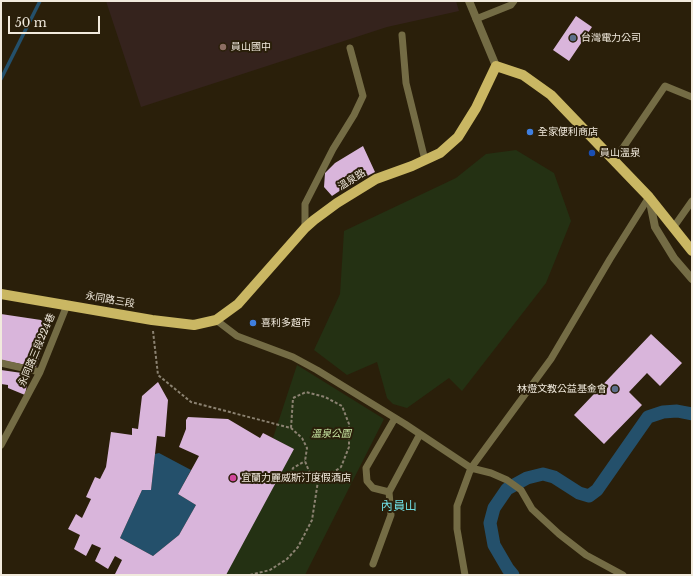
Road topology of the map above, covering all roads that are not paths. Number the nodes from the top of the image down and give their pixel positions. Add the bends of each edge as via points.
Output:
1 (469, 1) edge
2 (514, 1) edge
3 (476, 19) junction
4 (402, 35) dead end
5 (350, 48) dead end
6 (496, 66) junction
7 (692, 97) edge
8 (425, 160) junction
9 (614, 161) junction
10 (649, 197) junction
11 (692, 201) edge
12 (305, 228) junction
13 (673, 228) junction
14 (689, 248) edge
15 (692, 279) edge
16 (1, 294) edge
17 (67, 305) junction
18 (216, 320) junction
19 (1, 363) edge
20 (40, 372) junction
21 (395, 418) junction
22 (420, 434) junction
23 (1, 445) edge
24 (471, 468) junction
25 (389, 492) junction
26 (373, 564) dead end
27 (465, 575) edge
28 (623, 575) edge

1 - 3 street
2 - 3 lane via 511,5
3 - 6 street
4 - 8 lane via 406,83
5 - 12 lane via 363,96 305,204
6 - 8 main road, 溫泉路 via 476,108 458,136 440,153
6 - 9 main road via 523,75 552,95
7 - 9 lane via 666,86
8 - 12 main road, 溫泉路 via 376,179 337,203
9 - 10 main road
10 - 13 main road
10 - 15 street via 655,227 674,258
10 - 24 lane via 551,360
11 - 13 lane
12 - 18 main road, 溫泉路 via 238,304
13 - 14 main road
16 - 17 main road, 永同路三段
17 - 18 main road, 永同路三段 via 194,325
17 - 20 lane, 永同路三段224巷
18 - 21 lane via 237,336 293,357 317,370
19 - 20 lane
20 - 23 lane, 永同路三段224巷
21 - 22 lane
21 - 25 lane via 366,468 367,481 373,488
22 - 24 lane
22 - 25 lane
24 - 27 lane via 457,506 457,529
24 - 28 lane via 507,480 521,490 532,509 558,534 586,555
25 - 26 lane via 391,515

